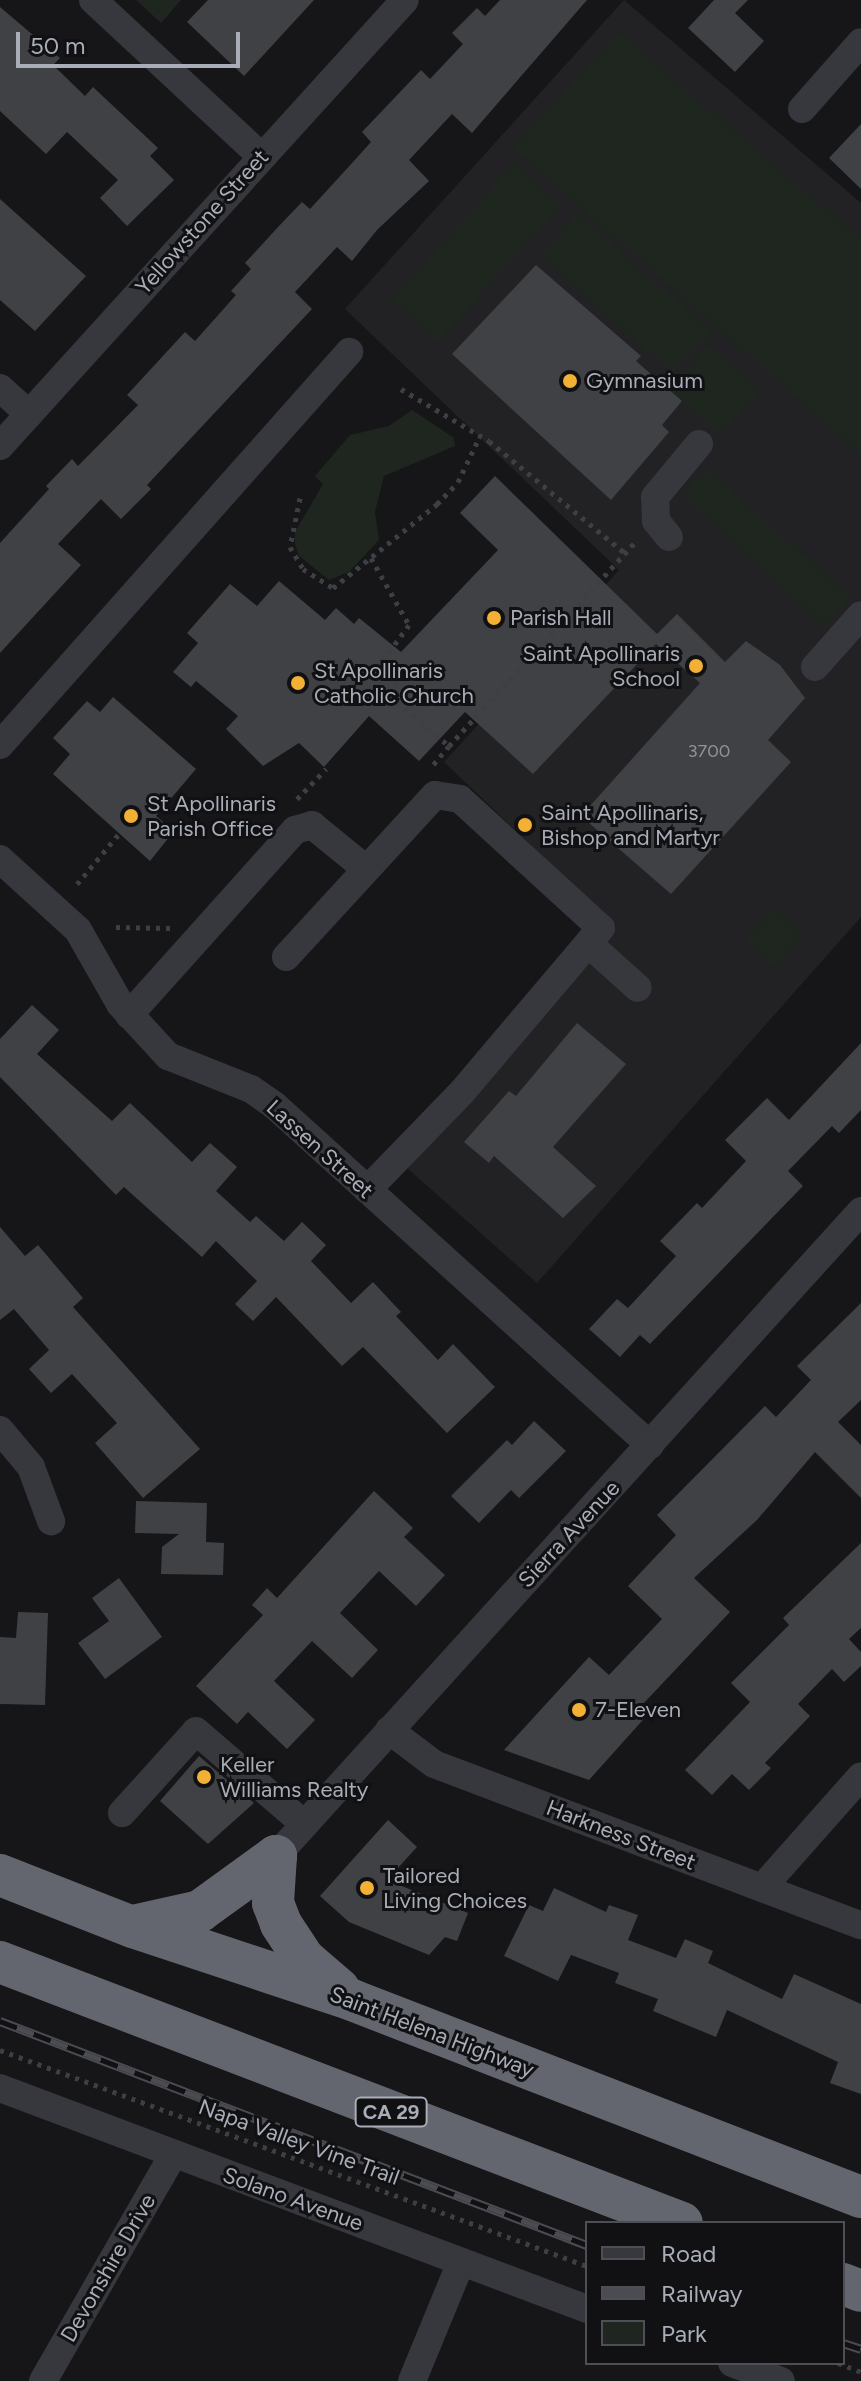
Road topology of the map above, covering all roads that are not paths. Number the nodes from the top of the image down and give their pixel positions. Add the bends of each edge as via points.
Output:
1 (93, 0) edge
2 (405, 0) edge
3 (861, 42) edge
4 (802, 109) dead end
5 (261, 156) junction
6 (349, 352) dead end
7 (0, 388) edge
8 (29, 414) junction
9 (699, 444) dead end
10 (0, 446) edge
11 (662, 529) road end
12 (861, 615) edge
13 (815, 667) dead end
14 (0, 745) edge
15 (0, 859) edge
16 (366, 869) junction
17 (590, 945) junction
18 (286, 957) dead end
19 (638, 988) dead end
20 (129, 1015) junction
21 (367, 1190) junction
22 (861, 1211) edge
23 (0, 1430) edge
24 (650, 1445) junction
25 (51, 1521) dead end
26 (389, 1730) junction
27 (861, 1776) edge
28 (122, 1813) dead end
29 (304, 1824) junction
30 (276, 1856) junction
31 (0, 1875) edge
32 (762, 1888) junction
33 (861, 1925) edge
34 (133, 1927) junction
35 (0, 1962) edge
36 (352, 2000) junction
37 (0, 2088) edge
38 (173, 2155) junction
39 (861, 2197) edge
40 (677, 2221) edge
41 (461, 2262) junction
42 (585, 2308) edge
43 (737, 2365) edge
44 (43, 2381) edge
45 (412, 2381) edge
46 (781, 2381) edge

1 - 5 street
2 - 5 street, Yellowstone Street
3 - 4 street
5 - 8 street, Yellowstone Street
6 - 14 street
7 - 8 street
8 - 10 street, Yellowstone Street
9 - 11 street via 655,497
12 - 13 street
15 - 20 street, Lassen Street via 78,930
16 - 17 street via 435,795 449,795 460,799 601,928
16 - 18 street
16 - 20 street via 312,825 295,830
17 - 19 street
17 - 21 street via 393,1168
20 - 21 street, Lassen Street via 168,1056 251,1089 274,1105
21 - 24 street, Lassen Street
22 - 24 street, Sierra Avenue
23 - 25 street via 31,1467
24 - 26 street, Sierra Avenue
26 - 29 street, Sierra Avenue
26 - 32 street, Harkness Street via 434,1764
27 - 32 street
28 - 29 street via 196,1731
29 - 30 street, Sierra Avenue
30 - 34 highway via 200,1911
30 - 36 highway via 273,1903 290,1942
31 - 34 highway, Saint Helena Highway
32 - 33 street, Harkness Street
34 - 36 highway, Saint Helena Highway
35 - 40 highway, CA 29
36 - 39 highway, Saint Helena Highway
37 - 38 street, Solano Avenue
38 - 41 street, Solano Avenue
38 - 44 street, Devonshire Drive
41 - 42 street, Solano Avenue
41 - 45 street
43 - 46 street

